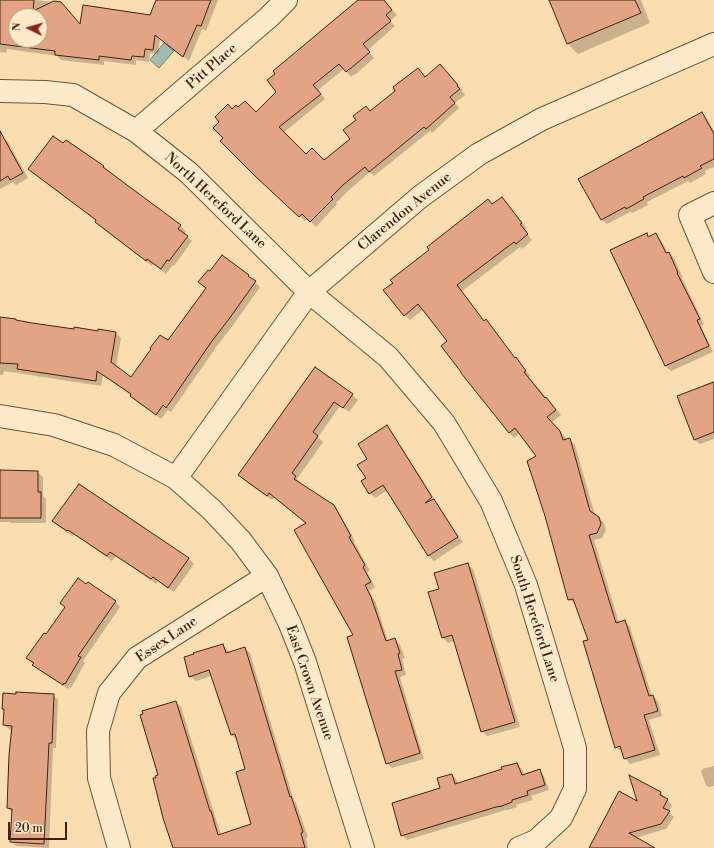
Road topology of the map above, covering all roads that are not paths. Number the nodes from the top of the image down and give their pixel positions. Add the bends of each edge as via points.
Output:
1 (286, 0) edge
2 (713, 48) edge
3 (0, 91) edge
4 (136, 131) junction
5 (714, 203) edge
6 (714, 272) edge
7 (309, 292) junction
8 (0, 416) edge
9 (176, 478) junction
10 (266, 576) junction
11 (119, 848) edge
12 (363, 848) edge
13 (519, 848) edge

1 - 4 street, Pitt Place via 269,18
2 - 7 street, Clarendon Avenue via 542,119 479,154 420,197
3 - 4 street, North Hereford Lane via 73,95
4 - 7 street, North Hereford Lane via 189,173
5 - 6 street via 690,215
7 - 9 street, Clarendon Avenue
7 - 13 street, South Hereford Lane via 388,357 444,423 491,501 526,585 575,748 575,789 561,818 536,841
8 - 9 street, East Crown Avenue via 54,425 114,445
9 - 10 street, East Crown Avenue via 212,510 241,541
10 - 11 street, Essex Lane via 137,658 109,693 98,731 99,778
10 - 12 street, East Crown Avenue via 290,624 305,662

